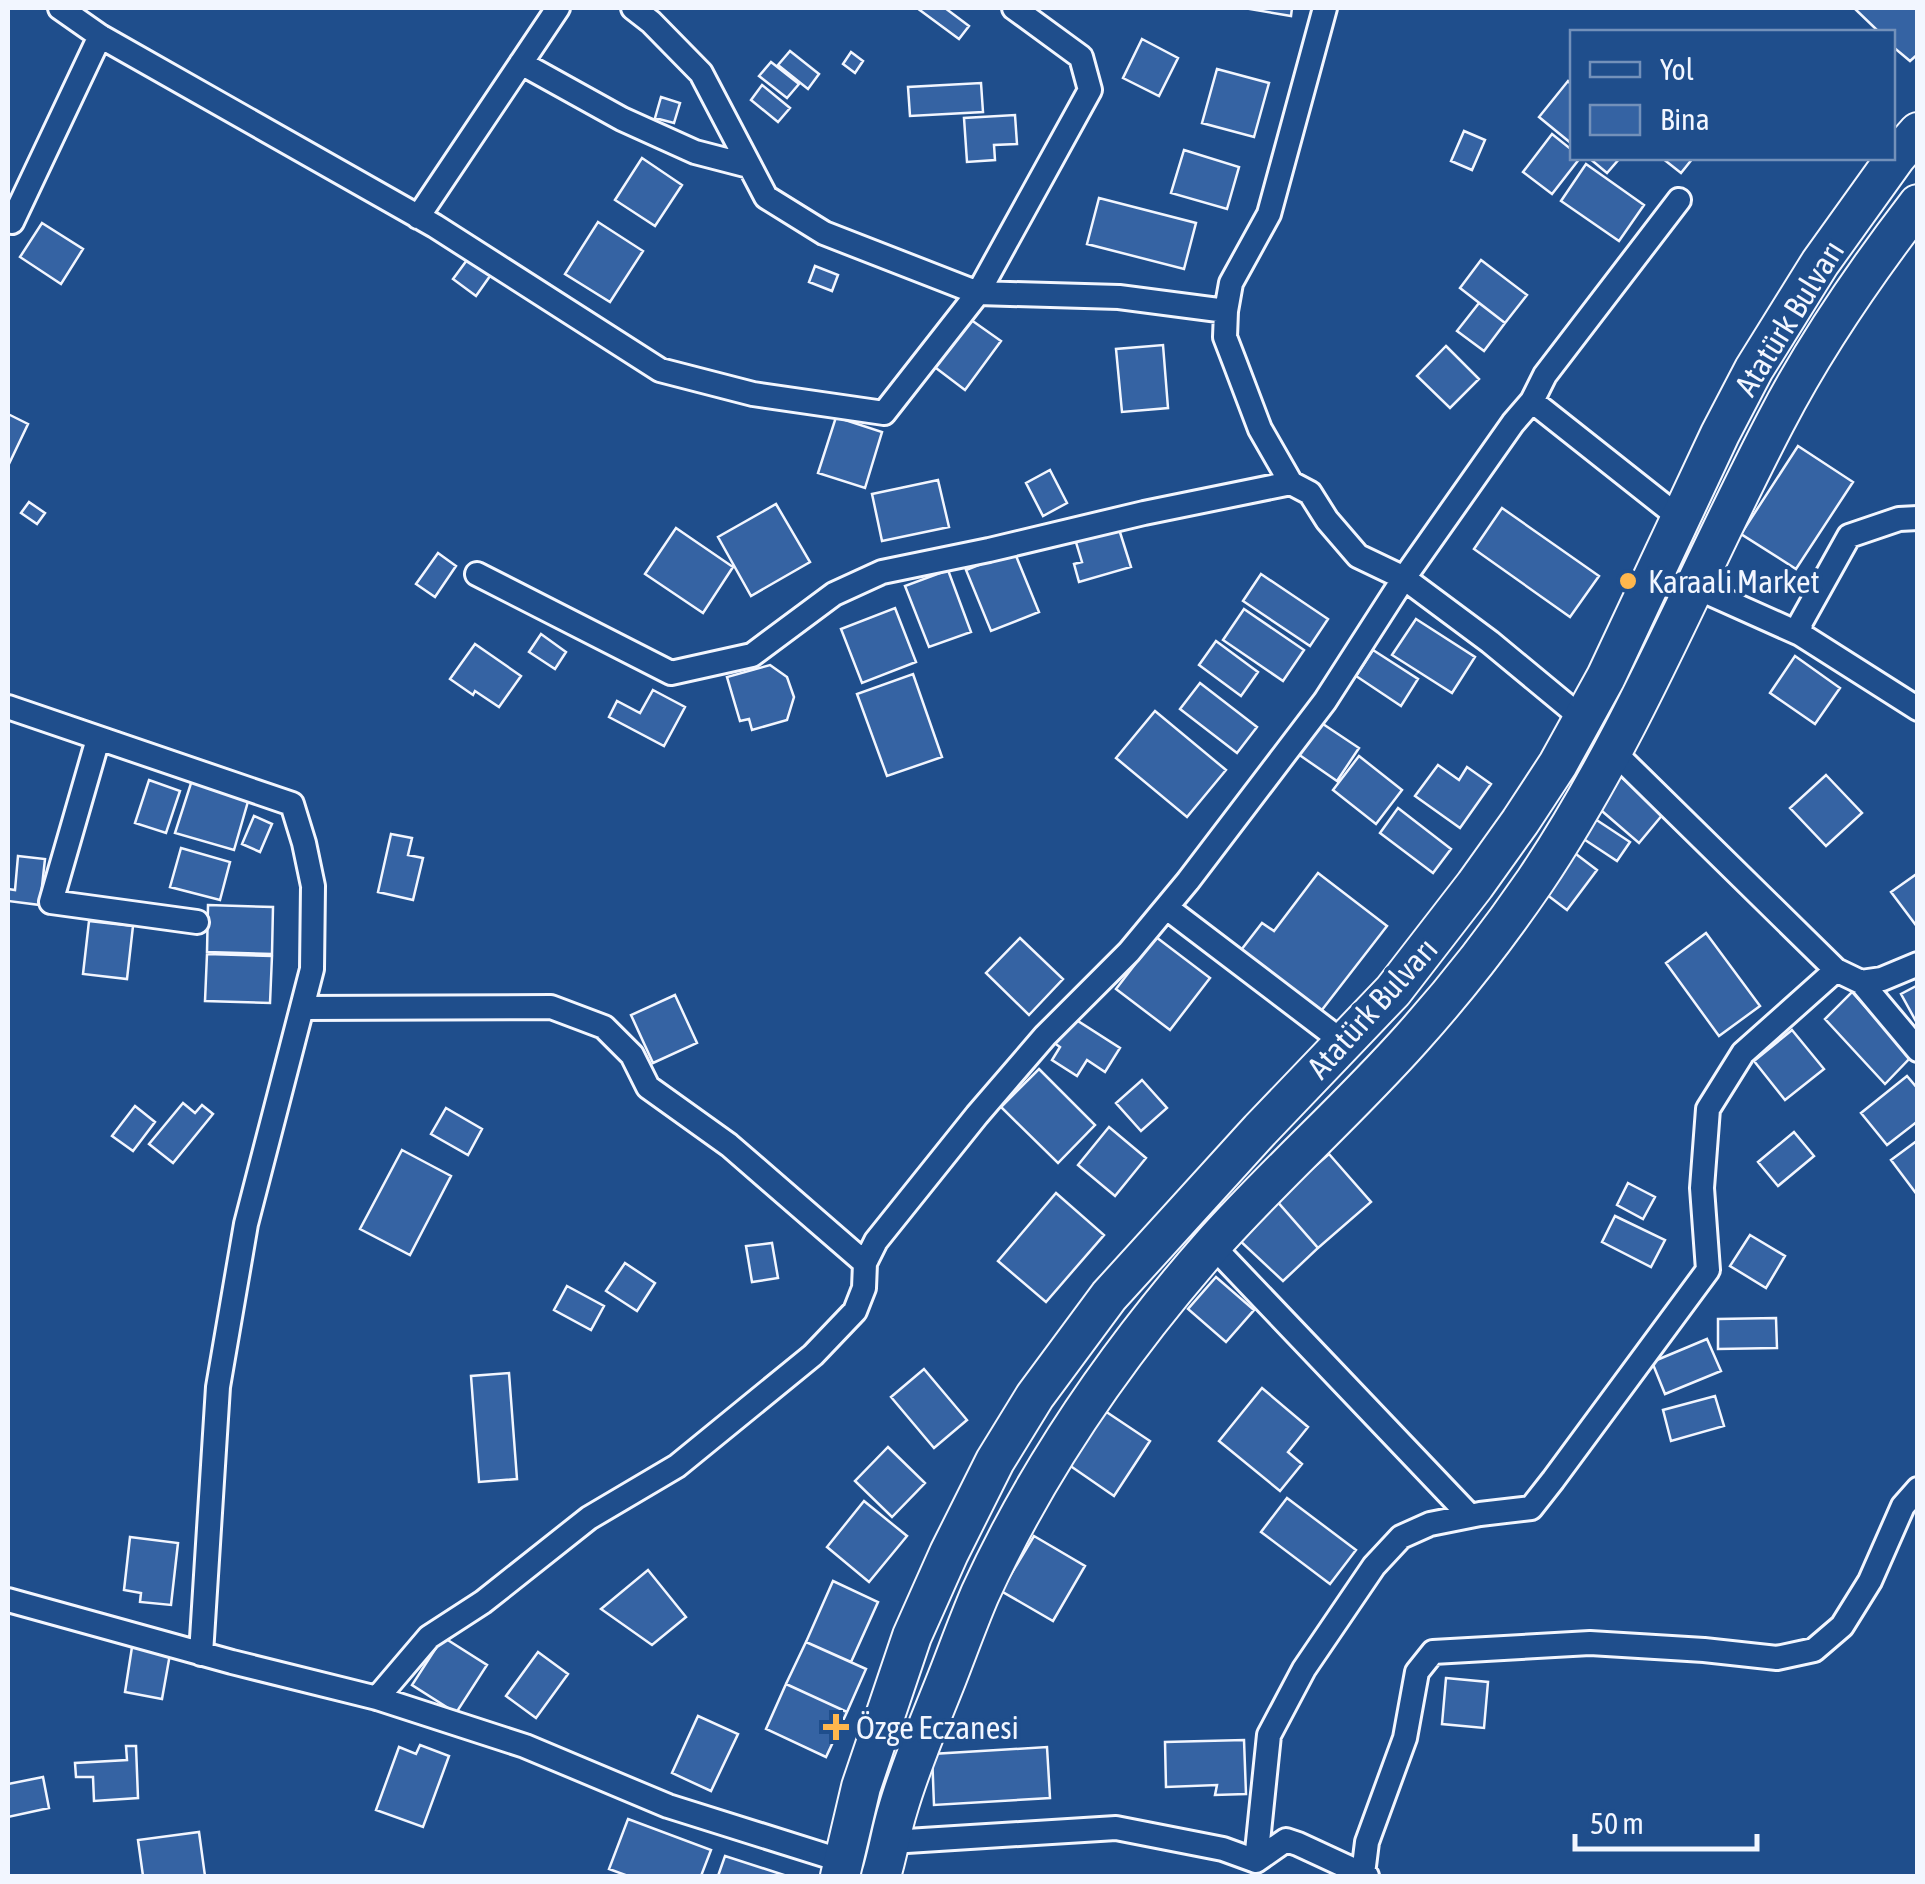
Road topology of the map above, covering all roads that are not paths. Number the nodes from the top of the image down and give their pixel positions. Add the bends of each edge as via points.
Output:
1 (60, 8) edge
2 (558, 8) edge
3 (634, 8) edge
4 (1014, 8) edge
5 (1324, 8) edge
6 (100, 36) junction
7 (521, 64) junction
8 (1918, 132) edge
9 (749, 166) junction
10 (1679, 200) dead end
11 (1918, 204) edge
12 (418, 217) junction
13 (12, 222) dead end
14 (978, 293) junction
15 (1226, 311) junction
16 (1532, 401) junction
17 (1291, 483) junction
18 (1918, 518) edge
19 (1681, 519) junction
20 (477, 574) dead end
21 (1404, 578) junction
22 (1695, 587) junction
23 (1800, 634) junction
24 (8, 708) edge
25 (1918, 709) edge
26 (1583, 719) junction
27 (98, 739) junction
28 (1612, 750) junction
29 (1167, 908) junction
30 (197, 922) dead end
31 (1918, 964) edge
32 (1836, 970) junction
33 (1861, 982) junction
34 (302, 1008) junction
35 (1343, 1042) junction
36 (1918, 1050) edge
37 (1212, 1245) junction
38 (865, 1263) junction
39 (1918, 1489) edge
40 (1470, 1516) junction
41 (8, 1600) edge
42 (201, 1654) junction
43 (377, 1698) junction
44 (886, 1859) edge
45 (1256, 1862) junction
46 (841, 1869) edge
47 (1365, 1875) edge

1 - 6 street
2 - 7 street
3 - 9 street via 701,73
4 - 14 street via 1081,57 1090,90
5 - 15 street via 1269,214 1231,284
6 - 12 street
6 - 13 street
7 - 9 street via 622,120
7 - 12 street
8 - 19 highway, Atatürk Bulvarı via 1788,311
9 - 14 street via 766,198 824,233
10 - 16 street
11 - 22 highway, Atatürk Bulvarı via 1814,354
12 - 14 street via 660,370 753,394 884,412
14 - 15 street via 1119,297
15 - 17 street via 1225,336 1235,364 1260,429
16 - 19 street
16 - 21 street
17 - 20 street via 882,572 834,594 752,655 670,673
17 - 21 street via 1310,492 1358,556
18 - 23 street via 1849,536
19 - 26 highway, Atatürk Bulvarı
21 - 26 street
21 - 29 street via 1325,701
22 - 23 street
22 - 28 highway, Atatürk Bulvarı
23 - 25 street
24 - 27 street
26 - 28 highway
26 - 35 highway, Atatürk Bulvarı via 1454,913
27 - 30 street via 51,902
27 - 34 street via 292,804 312,886 312,970
28 - 32 street
28 - 37 highway, Atatürk Bulvarı via 1535,880 1469,969 1411,1039
29 - 35 street
29 - 38 street via 978,1114
31 - 33 street
32 - 33 street
32 - 40 street via 1743,1053 1708,1109 1702,1188 1708,1270 1531,1508
33 - 36 street
34 - 38 street via 551,1006 604,1027 632,1055 648,1087 729,1145
34 - 42 street via 246,1224 218,1387
35 - 46 highway, Atatürk Bulvarı via 1109,1296 995,1461 912,1636
37 - 40 street
37 - 44 highway, Atatürk Bulvarı via 1079,1416 1013,1528 920,1746
38 - 43 street via 854,1311 813,1356 677,1466 589,1518 429,1637
39 - 47 street via 1842,1626 1814,1650 1777,1658 1590,1644 1433,1652 1416,1672 1405,1738 1367,1842
40 - 45 street via 1402,1537 1374,1566 1304,1669 1269,1734
41 - 42 street
42 - 43 street
43 - 46 street via 525,1746
44 - 45 street via 1116,1828
45 - 47 street via 1286,1840

